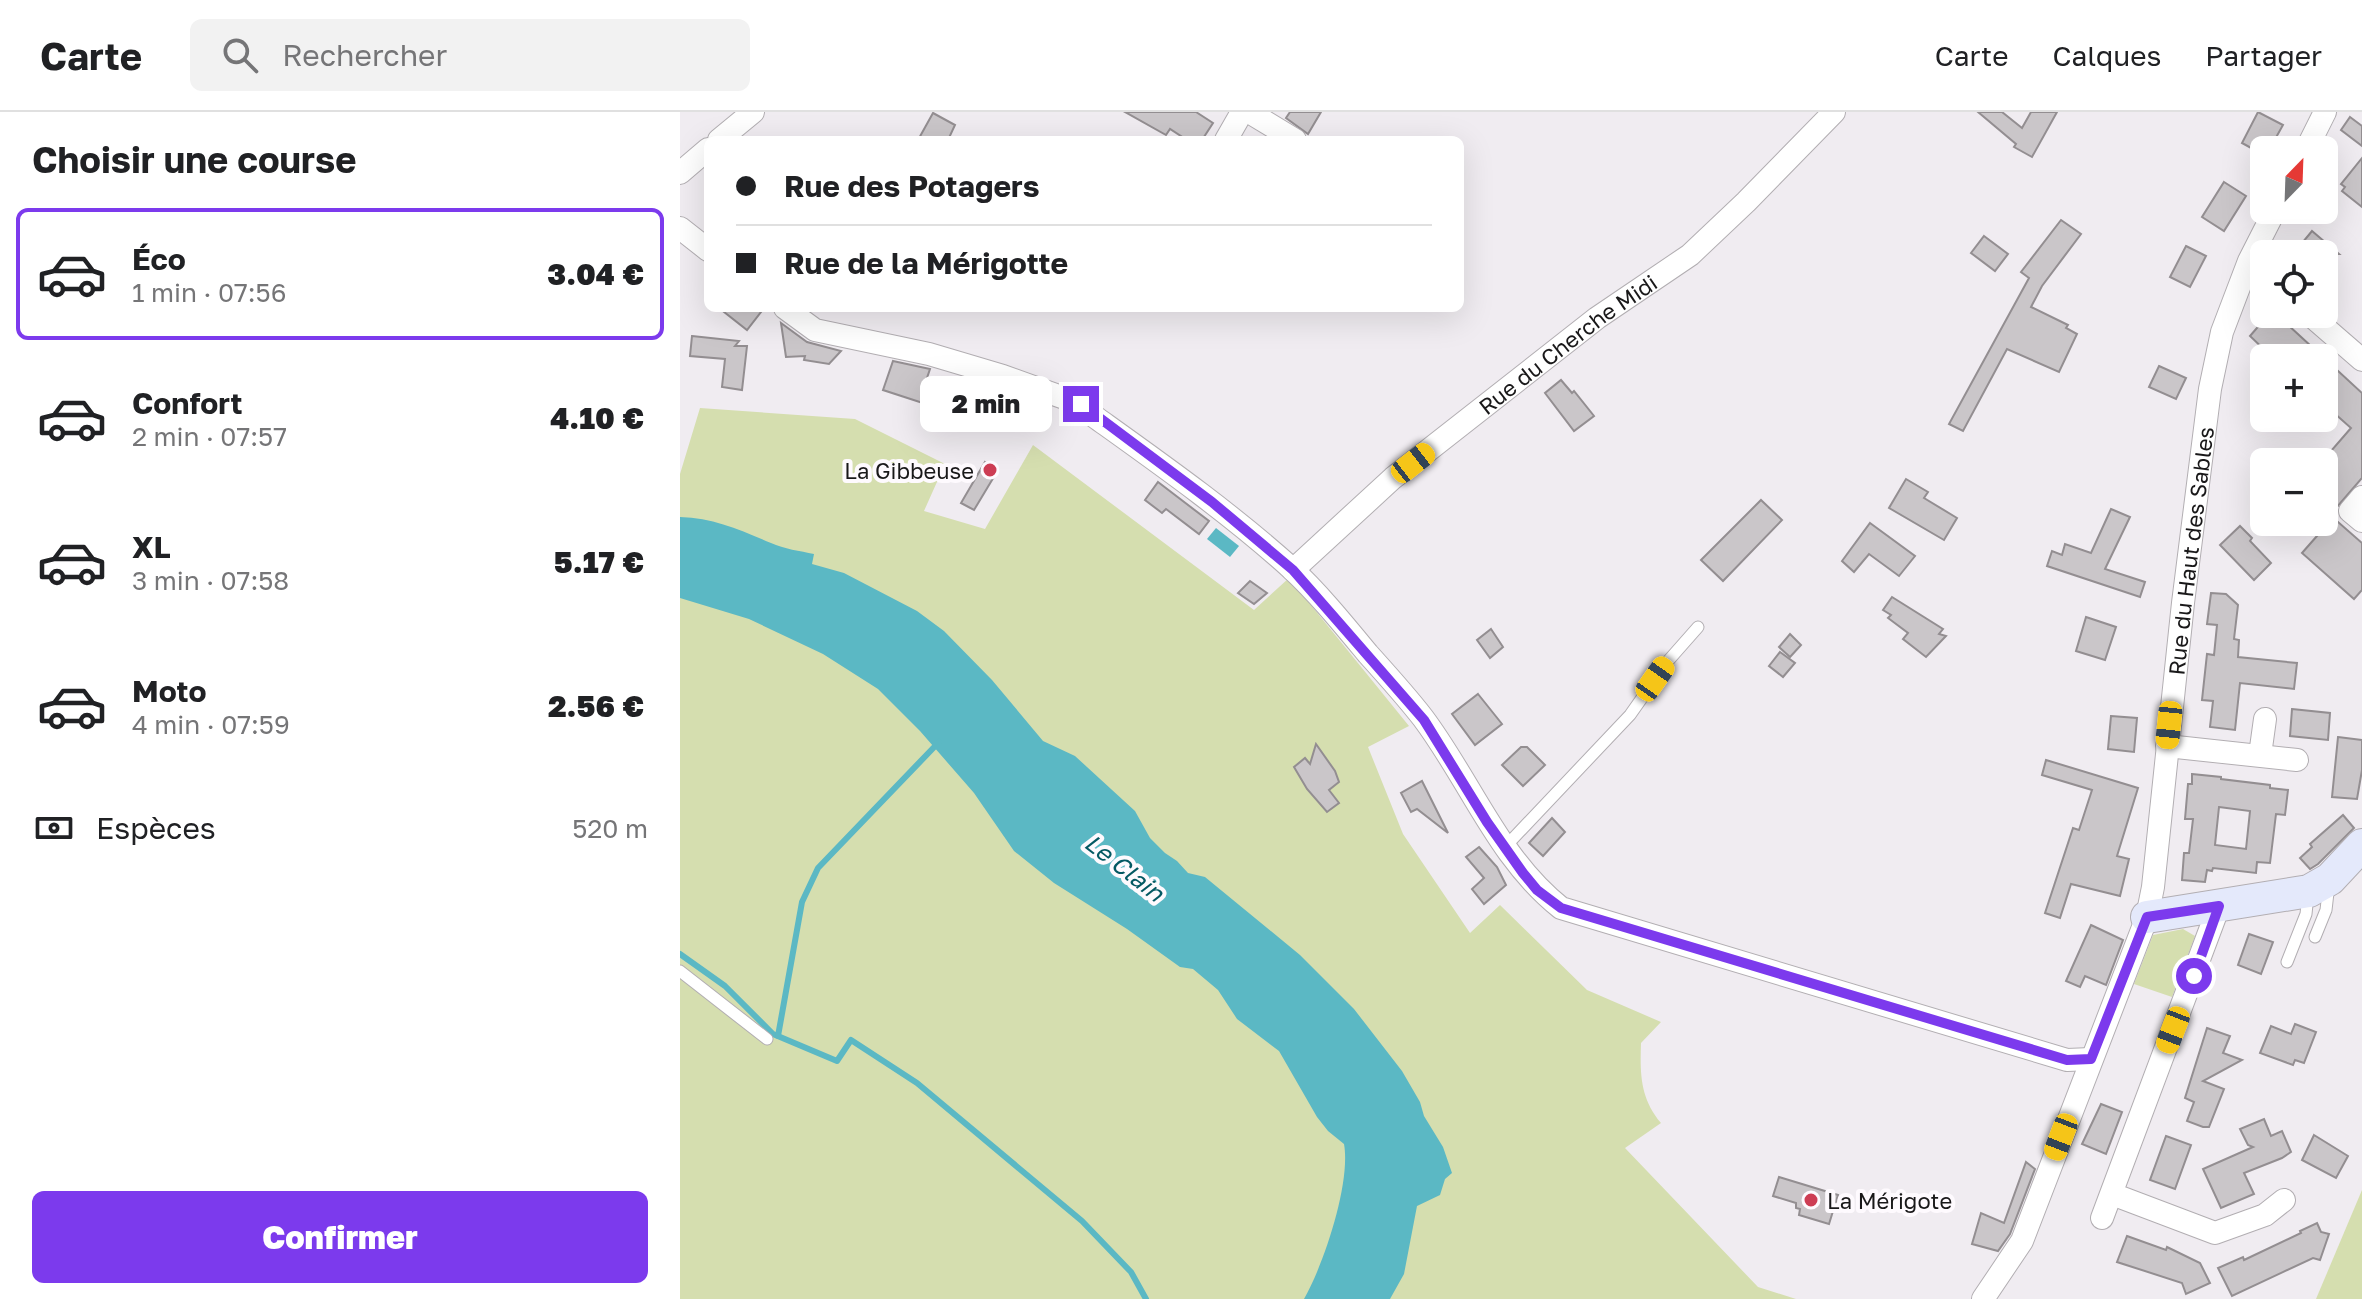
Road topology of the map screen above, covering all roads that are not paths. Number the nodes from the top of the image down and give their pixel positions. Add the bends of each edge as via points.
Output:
1 (753, 112) edge
2 (1834, 112) edge
3 (2325, 112) edge
4 (1250, 113) edge
5 (724, 136) edge
6 (1230, 136) edge
7 (1288, 136) edge
8 (2313, 136) edge
9 (704, 152) edge
10 (680, 173) edge
11 (680, 228) edge
12 (704, 247) edge
13 (2250, 279) edge
14 (790, 312) edge
15 (2325, 328) edge
16 (2362, 360) edge
17 (2362, 497) edge
18 (2362, 521) edge
19 (1293, 570) junction
20 (1698, 627) dead end
21 (2265, 719) dead end
22 (2167, 746) junction
23 (2260, 755) junction
24 (2297, 760) dead end
25 (2362, 845) edge
26 (1505, 847) junction
27 (2319, 885) junction
28 (2219, 906) junction
29 (2147, 917) junction
30 (2315, 937) dead end
31 (2287, 962) dead end
32 (680, 971) edge
33 (767, 1039) dead end
34 (2091, 1059) junction
35 (2112, 1194) junction
36 (2284, 1200) dead end
37 (2102, 1218) dead end
38 (1983, 1299) edge

1 - 5 street
2 - 19 street, Rue du Cherche Midi via 1690,255 1597,318 1393,478
3 - 8 street
4 - 6 street
4 - 7 street
9 - 10 street
11 - 12 street
13 - 22 street, Rue du Haut des Sables via 2222,332 2210,389
14 - 19 street via 815,330 929,354 1081,404
15 - 16 street
17 - 18 street via 2350,511
19 - 26 street via 1424,720
20 - 26 lane via 1630,715
21 - 23 street
22 - 23 street
22 - 29 street, Rue du Haut des Sables
23 - 24 street
25 - 27 street
26 - 34 street via 1537,890 1561,908 2067,1060
27 - 28 street
27 - 30 lane via 2326,910
27 - 31 lane
28 - 29 street
28 - 35 street
29 - 34 street, Rue du Haut des Sables
32 - 33 lane
34 - 38 street, Rue du Haut des Sables via 2022,1241
35 - 36 street via 2215,1233 2265,1215
35 - 37 street

